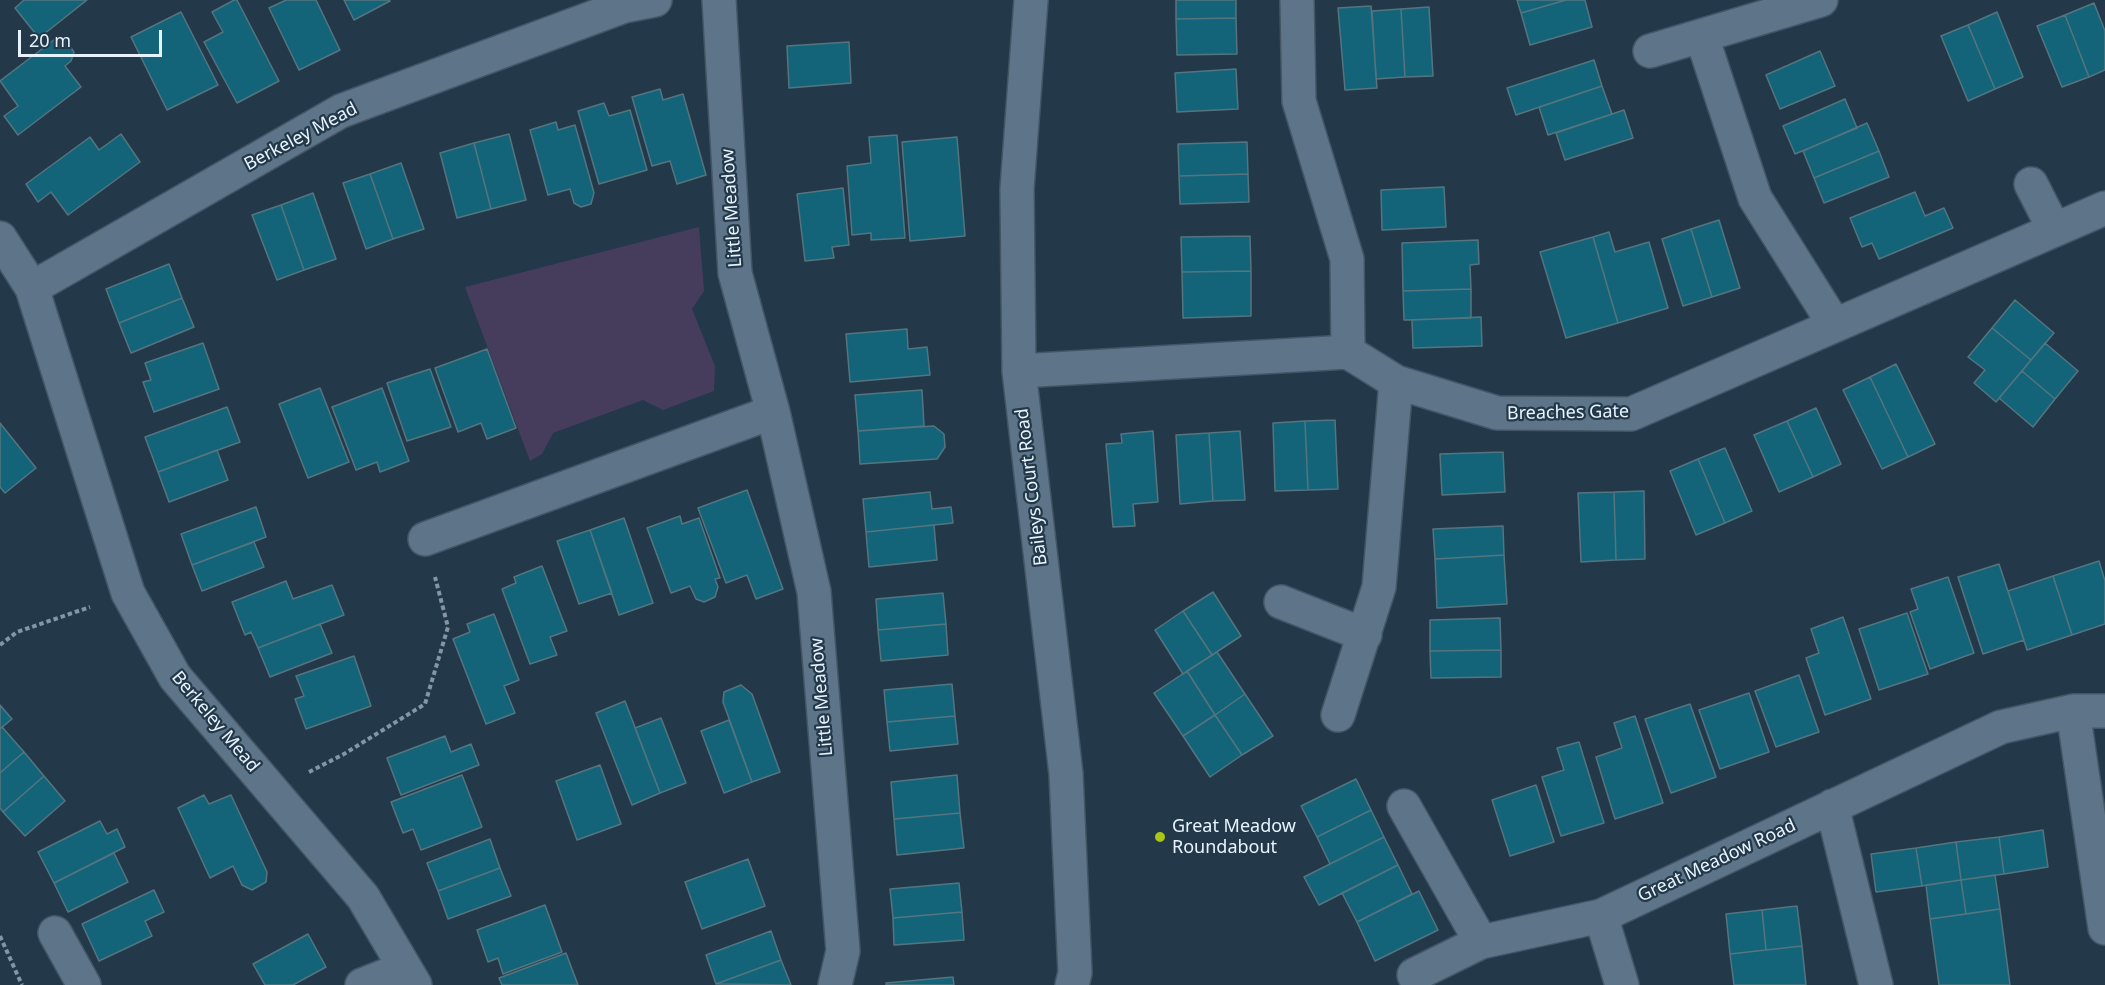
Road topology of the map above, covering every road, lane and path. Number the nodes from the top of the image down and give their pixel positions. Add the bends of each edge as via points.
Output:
1 (655, 0) edge
2 (719, 0) edge
3 (1031, 0) edge
4 (1297, 0) edge
5 (1821, 0) edge
6 (1702, 37) junction
7 (1650, 51) dead end
8 (2031, 184) dead end
9 (2105, 208) edge
10 (2054, 230) junction
11 (0, 238) edge
12 (32, 288) junction
13 (1834, 324) junction
14 (1348, 352) junction
15 (1019, 371) junction
16 (1396, 381) junction
17 (773, 412) junction
18 (425, 539) joint
19 (128, 593) junction
20 (1281, 602) dead end
21 (1365, 635) junction
22 (0, 645) edge
23 (2073, 711) junction
24 (2105, 711) edge
25 (1338, 714) dead end
26 (273, 791) junction
27 (1404, 806) dead end
28 (1832, 806) junction
29 (1602, 916) junction
30 (2105, 928) edge
31 (55, 933) dead end
32 (0, 936) edge
33 (1481, 942) junction
34 (1414, 975) dead end
35 (410, 977) edge
36 (1076, 981) edge
37 (21, 985) edge
38 (84, 985) edge
39 (362, 985) edge
40 (835, 985) edge
41 (1622, 985) edge
42 (1876, 985) edge

1 - 12 street, Berkeley Mead via 624,6 341,111
2 - 17 street, Little Meadow via 735,273
3 - 15 street, Baileys Court Road via 1017,189
4 - 14 street via 1299,101 1347,259
5 - 6 street
6 - 7 street
6 - 13 street via 1755,198
8 - 10 street
9 - 10 street, Breaches Gate
10 - 13 street, Breaches Gate
11 - 12 street, Berkeley Mead
12 - 19 street, Berkeley Mead
13 - 16 street, Breaches Gate via 1632,414 1497,413
14 - 15 street
14 - 16 street, Breaches Gate
15 - 36 street, Baileys Court Road via 1066,774
16 - 21 street via 1379,586
17 - 18 street
17 - 40 street, Little Meadow via 814,592 843,951
18 - 26 path via 448,627 425,704 344,754
19 - 22 path via 17,632
19 - 26 street, Berkeley Mead via 175,677
20 - 21 street
21 - 25 street
23 - 24 street, Great Meadow Road
23 - 28 street, Great Meadow Road via 2001,727
23 - 30 street
26 - 35 street, Berkeley Mead via 363,897
27 - 33 street
28 - 29 street, Great Meadow Road
28 - 42 street
29 - 33 street, Great Meadow Road
29 - 41 street
31 - 38 street
32 - 37 path
33 - 34 street, Great Meadow Road
35 - 39 street

